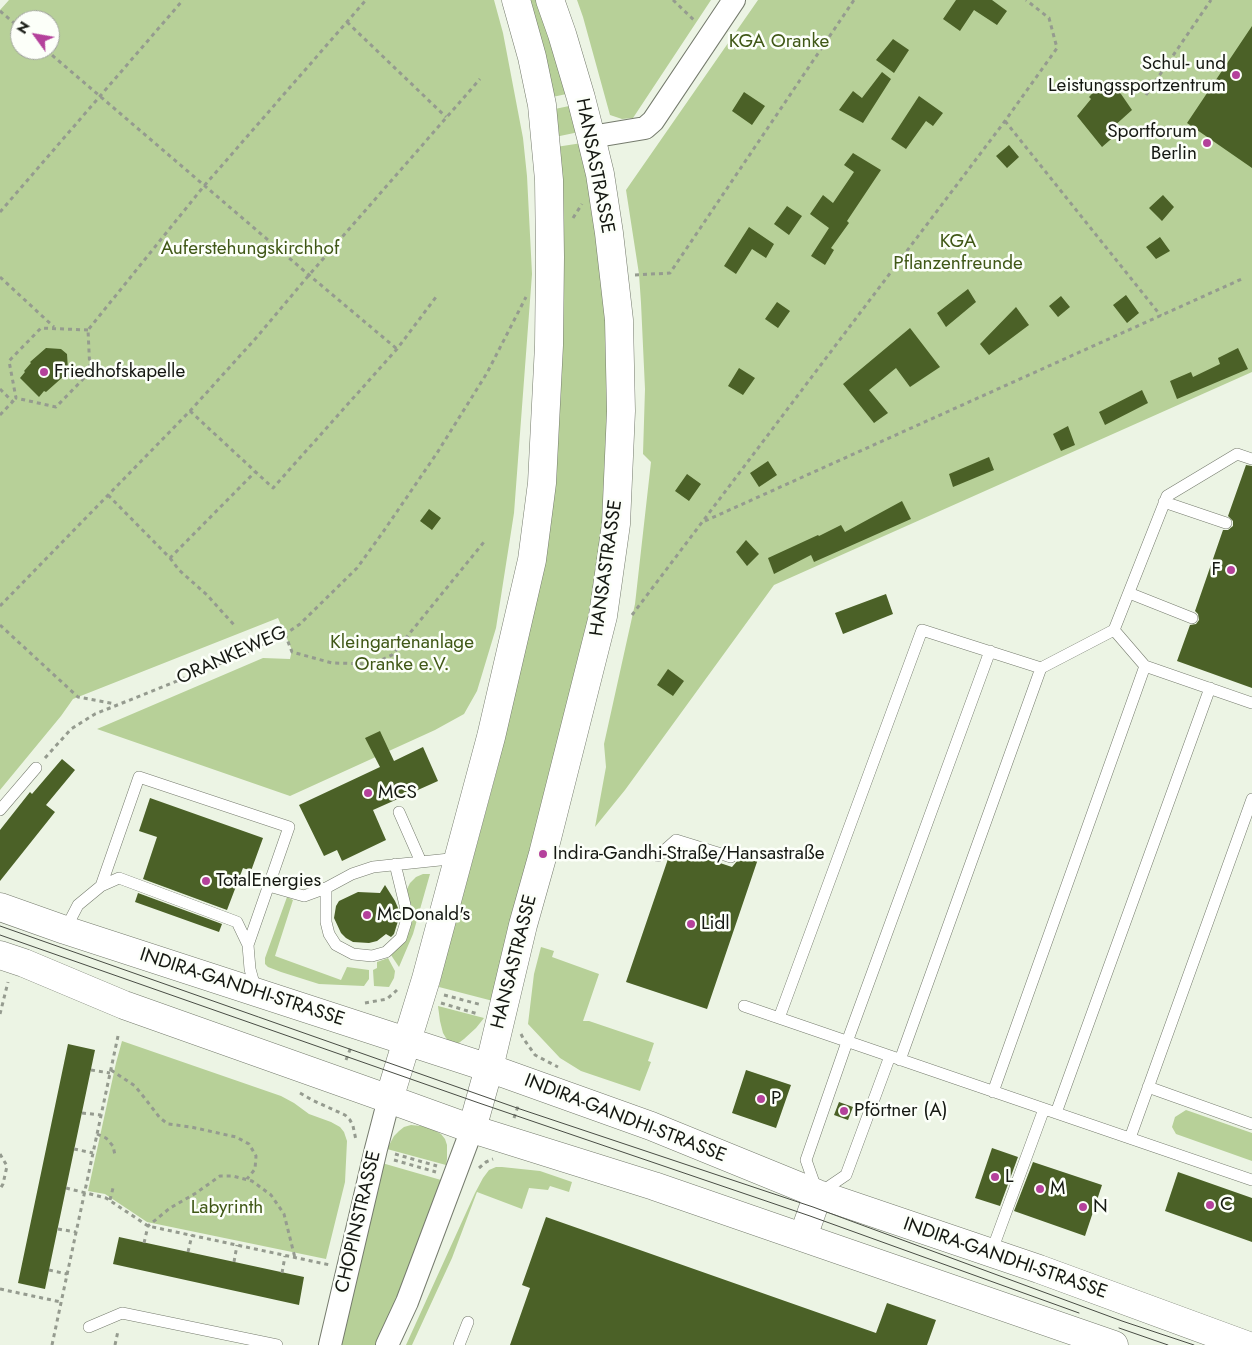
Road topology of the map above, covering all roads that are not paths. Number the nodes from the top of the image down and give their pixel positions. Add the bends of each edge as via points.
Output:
1 (516, 0) edge
2 (550, 0) edge
3 (734, 0) edge
4 (591, 137) junction
5 (1252, 459) edge
6 (1164, 502) junction
7 (1226, 523) dead end
8 (1129, 593) junction
9 (1192, 618) dead end
10 (1114, 630) junction
11 (990, 651) junction
12 (1145, 666) junction
13 (1040, 668) junction
14 (1210, 688) junction
15 (1252, 703) edge
16 (36, 768) road end
17 (1252, 799) edge
18 (0, 810) edge
19 (399, 812) dead end
20 (658, 856) dead end
21 (731, 857) dead end
22 (458, 858) junction
23 (421, 862) junction
24 (395, 864) junction
25 (101, 886) junction
26 (269, 886) junction
27 (326, 888) junction
28 (0, 907) edge
29 (65, 930) junction
30 (248, 945) junction
31 (0, 955) edge
32 (257, 993) junction
33 (744, 1006) dead end
34 (779, 1018) junction
35 (407, 1042) junction
36 (847, 1042) junction
37 (895, 1058) junction
38 (489, 1068) junction
39 (1148, 1087) junction
40 (993, 1092) junction
41 (390, 1099) junction
42 (1044, 1109) junction
43 (1056, 1113) junction
44 (1252, 1124) edge
45 (472, 1129) junction
46 (1130, 1138) junction
47 (1252, 1180) edge
48 (818, 1194) junction
49 (803, 1237) junction
50 (992, 1253) junction
51 (468, 1322) dead end
52 (89, 1327) dead end
53 (277, 1345) edge
54 (330, 1345) edge
55 (387, 1345) edge
56 (459, 1345) edge
57 (1114, 1345) edge
58 (1246, 1345) edge

1 - 22 main road via 542,105 549,180 549,345 542,483 532,560 491,737
2 - 4 main road, HANSASTRASSE
3 - 4 street via 653,121 645,128
4 - 38 main road, HANSASTRASSE via 600,174 619,320 621,412 616,524 603,616
5 - 6 lane via 1237,454 1167,496
6 - 7 lane
6 - 8 lane
8 - 9 lane
8 - 10 lane
10 - 12 lane
10 - 13 lane
11 - 13 lane
11 - 34 lane via 922,630
11 - 36 lane
12 - 14 lane
12 - 40 lane
13 - 37 lane
14 - 15 lane
14 - 43 lane
16 - 18 lane
17 - 39 lane
19 - 23 lane
20 - 21 lane via 676,840
22 - 23 lane
22 - 35 main road
23 - 24 lane
24 - 27 lane via 352,874
24 - 27 lane via 406,922 401,938 386,952 372,956 354,954 336,945 326,922
25 - 26 lane via 139,777 289,827
25 - 29 lane via 78,905
25 - 30 lane via 118,878 237,922
26 - 27 lane via 304,896
26 - 30 lane
28 - 29 main road, INDIRA-GANDHI-STRASSE
29 - 32 main road, INDIRA-GANDHI-STRASSE
30 - 32 lane
31 - 41 main road via 124,1005
32 - 35 main road, INDIRA-GANDHI-STRASSE
33 - 34 lane
34 - 36 lane
35 - 38 main road, INDIRA-GANDHI-STRASSE
35 - 41 main road
36 - 37 lane
36 - 48 lane via 806,1160
37 - 40 lane
37 - 48 lane via 846,1175
38 - 45 main road, HANSASTRASSE
38 - 48 main road, INDIRA-GANDHI-STRASSE via 651,1126
39 - 44 lane
39 - 46 lane
40 - 42 lane
41 - 45 main road
41 - 54 street, CHOPINSTRASSE
42 - 43 lane
42 - 50 lane
43 - 46 lane
45 - 49 main road
45 - 55 street via 407,1302
46 - 47 lane
48 - 49 main road
48 - 50 main road, INDIRA-GANDHI-STRASSE
49 - 57 main road via 1071,1334
50 - 58 main road, INDIRA-GANDHI-STRASSE
51 - 56 lane
52 - 53 lane via 122,1313

